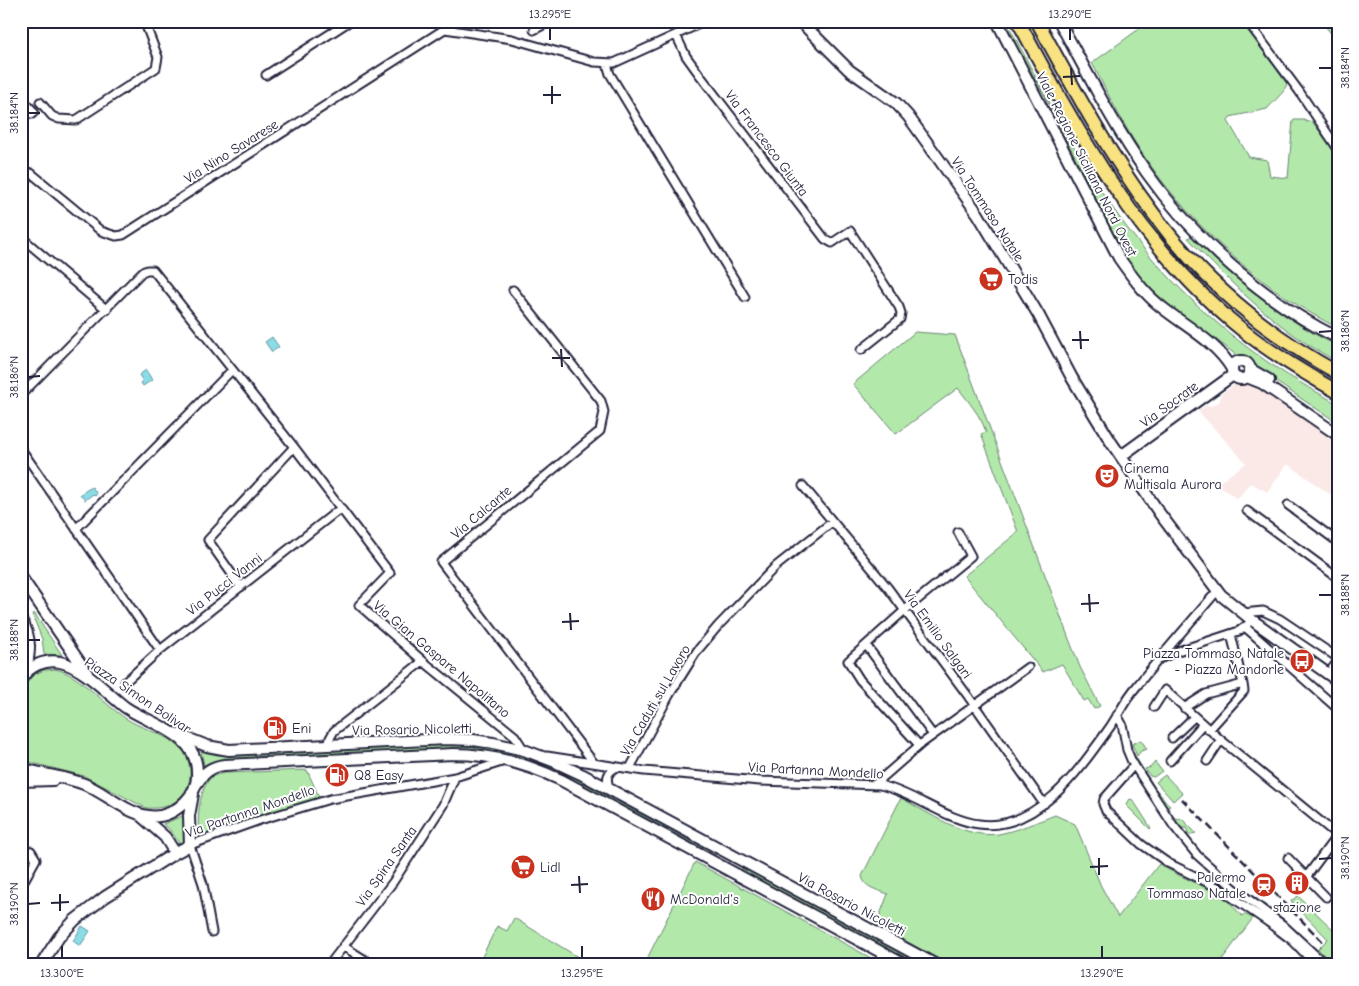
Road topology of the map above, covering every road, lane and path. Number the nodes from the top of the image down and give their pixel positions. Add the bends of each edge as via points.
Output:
1 (147, 21) edge
2 (350, 21) edge
3 (457, 21) edge
4 (550, 21) edge
5 (706, 21) edge
6 (800, 21) edge
7 (997, 21) edge
8 (1018, 21) edge
9 (1037, 21) edge
10 (1059, 21) edge
11 (1247, 21) edge
12 (445, 29) junction
13 (534, 30) dead end
14 (676, 35) junction
15 (607, 64) junction
16 (266, 75) dead end
17 (21, 97) edge
18 (40, 102) dead end
19 (21, 113) edge
20 (1338, 148) edge
21 (21, 170) edge
22 (21, 237) edge
23 (513, 290) dead end
24 (744, 297) dead end
25 (107, 310) junction
26 (1338, 338) edge
27 (861, 350) dead end
28 (232, 370) junction
29 (1232, 372) junction
30 (1249, 373) junction
31 (1338, 373) edge
32 (1338, 392) edge
33 (21, 396) edge
34 (1338, 427) edge
35 (1338, 435) edge
36 (294, 447) junction
37 (21, 449) edge
38 (1121, 456) junction
39 (803, 486) dead end
40 (1288, 505) dead end
41 (341, 508) junction
42 (1247, 511) dead end
43 (832, 522) junction
44 (76, 529) junction
45 (958, 532) dead end
46 (1338, 542) edge
47 (21, 573) edge
48 (21, 577) edge
49 (1338, 578) edge
50 (242, 587) junction
51 (30, 588) junction
52 (1218, 590) junction
53 (905, 610) junction
54 (1243, 613) junction
55 (21, 620) edge
56 (1249, 623) junction
57 (1231, 634) junction
58 (866, 645) junction
59 (160, 650) junction
60 (1160, 659) junction
61 (1338, 660) edge
62 (423, 661) junction
63 (1028, 667) dead end
64 (1328, 674) junction
65 (23, 676) edge
66 (1338, 681) edge
67 (93, 682) junction
68 (125, 682) dead end
69 (1243, 684) junction
70 (974, 705) junction
71 (1154, 707) dead end
72 (1184, 708) junction
73 (1338, 709) edge
74 (1117, 716) junction
75 (1194, 717) junction
76 (1110, 727) junction
77 (1206, 727) junction
78 (174, 733) junction
79 (933, 735) junction
80 (1172, 738) dead end
81 (1124, 739) junction
82 (1220, 740) junction
83 (328, 745) junction
84 (919, 745) junction
85 (524, 750) junction
86 (540, 755) junction
87 (508, 760) junction
88 (1170, 761) dead end
89 (1207, 761) dead end
90 (594, 763) junction
91 (1134, 765) junction
92 (618, 766) junction
93 (21, 768) edge
94 (630, 768) junction
95 (455, 777) junction
96 (21, 781) edge
97 (75, 781) junction
98 (874, 785) junction
99 (194, 790) junction
100 (610, 790) junction
101 (1044, 804) junction
102 (136, 812) junction
103 (1337, 835) edge
104 (190, 845) junction
105 (1335, 845) edge
106 (719, 848) junction
107 (21, 849) edge
108 (175, 853) junction
109 (1288, 858) dead end
110 (707, 859) junction
111 (754, 867) junction
112 (1307, 876) junction
113 (748, 881) junction
114 (21, 886) edge
115 (1326, 897) dead end
116 (212, 932) dead end
117 (343, 946) junction
118 (41, 965) edge
119 (329, 965) edge
120 (373, 965) edge
121 (905, 965) edge
122 (936, 965) edge
123 (1316, 965) edge
124 (1326, 965) edge

1 - 18 street via 158,57 156,68 76,120 52,116
2 - 16 street
3 - 12 street, Via Nino Savarese
4 - 13 street
5 - 14 street
6 - 38 main road, Via Tommaso Natale via 849,70 896,102 908,116 978,214 1076,385
7 - 29 main road, Viale Regione Siciliana Nord Ovest via 1119,258 1158,304 1219,351
8 - 32 highway via 1094,157 1120,198 1153,240 1203,295 1244,332
9 - 31 highway via 1108,146 1174,240 1214,282 1255,318 1300,351
10 - 26 main road via 1122,134 1170,204 1223,257 1276,302
11 - 20 street
12 - 15 street via 512,39
12 - 21 street, Via Nino Savarese via 123,235 101,231 31,173
14 - 15 street
14 - 27 street, Via Francesco Giunta via 698,74 825,239 832,243 850,231 901,312 896,323
15 - 24 street
17 - 19 street via 34,110 32,114
22 - 25 street
23 - 90 street, Via Calcante via 601,401 604,412 600,430 441,562
25 - 28 street, Via Gian Gaspare Napolitano via 142,272 155,272
25 - 33 street
28 - 36 street, Via Gian Gaspare Napolitano
28 - 44 street
29 - 30 main road via 1242,379
29 - 30 main road via 1234,363 1242,360 1248,364
29 - 38 main road, Via Socrate
30 - 34 main road via 1260,374
30 - 35 main road
36 - 41 street, Via Gian Gaspare Napolitano
36 - 50 street via 208,540
37 - 44 street
38 - 52 main road, Via Tommaso Natale
39 - 43 street, Via Emilio Salgari
40 - 46 street
41 - 50 street, Via Pucci Vanni
41 - 62 street, Via Gian Gaspare Napolitano via 390,572 359,605
42 - 49 street
43 - 53 street, Via Emilio Salgari
43 - 94 street, Via Caduti sul Lavoro via 775,567 718,626 670,694
44 - 59 street
45 - 53 street via 971,556
47 - 51 street
48 - 51 main road
50 - 59 street, Via Pucci Vanni
51 - 67 main road
52 - 54 main road, Via Tommaso Natale
52 - 60 street, Via Partanna Mondello
53 - 58 street
53 - 70 street, Via Emilio Salgari
54 - 56 main road, Via Tommaso Natale
54 - 61 street via 1263,611 1280,619
55 - 65 main road via 29,642 29,658
56 - 57 street
56 - 64 main road, Via Tommaso Natale
56 - 73 street
57 - 60 street
57 - 69 street
58 - 79 street
58 - 84 street via 848,662 860,680
59 - 68 street, Via Pucci Vanni
60 - 74 street, Via Partanna Mondello via 1135,687
61 - 64 street
62 - 83 street via 334,732
62 - 85 street, Via Gian Gaspare Napolitano via 515,736
63 - 70 street
64 - 66 main road, Via Tommaso Natale
65 - 67 main road, Piazza Simon Bolivar via 38,664 53,661 78,670
67 - 78 main road, Piazza Simon Bolivar via 128,708
69 - 72 street via 1206,694
69 - 77 street via 1244,691
70 - 79 street
70 - 101 street, Via Emilio Salgari
71 - 72 street via 1165,690
72 - 75 street
74 - 76 street, Via Partanna Mondello
74 - 81 street
75 - 77 street
75 - 80 street
76 - 81 street
76 - 101 street, Via Partanna Mondello via 1072,777
77 - 82 street
77 - 88 street
78 - 83 main road, Via Rosario Nicoletti via 198,744 229,750
78 - 99 main road, Piazza Simon Bolivar via 184,741 195,760 198,774
79 - 84 street
81 - 91 street
82 - 89 street
82 - 103 street
83 - 85 main road, Via Rosario Nicoletti via 454,739 493,742
84 - 98 street
85 - 86 main road, Via Rosario Nicoletti
86 - 90 street, Via Partanna Mondello
86 - 100 main road, Via Rosario Nicoletti
87 - 95 street, Via Partanna Mondello
87 - 99 main road, Via Rosario Nicoletti via 453,754 216,766 204,773
87 - 110 main road, Via Rosario Nicoletti via 554,777
90 - 92 street, Via Partanna Mondello
91 - 123 street via 1104,799 1106,811 1141,844 1168,863 1218,887 1268,922 1293,941
91 - 124 street via 1197,855 1234,889 1283,925
92 - 94 street, Via Partanna Mondello
92 - 100 street via 607,776
93 - 97 main road
94 - 98 street, Via Partanna Mondello via 760,781
95 - 104 street, Via Partanna Mondello via 330,799
95 - 117 street, Via Spina Santa via 438,813 392,882
96 - 97 main road
97 - 102 main road
98 - 101 street, Via Partanna Mondello via 899,791 955,817 979,824 1014,820
99 - 102 main road via 182,806 169,814 154,816
99 - 104 main road, Piazza Simon Bolivar via 189,816
100 - 106 main road, Via Rosario Nicoletti
102 - 108 main road via 160,831
103 - 105 street
104 - 108 main road, Via Partanna Mondello
104 - 116 street via 203,884
105 - 112 street
106 - 110 main road via 720,860
106 - 111 main road, Via Rosario Nicoletti
107 - 114 street via 31,851 36,859
108 - 118 main road, Via Partanna Mondello via 75,920 59,937
109 - 112 street
110 - 113 main road, Via Rosario Nicoletti
111 - 113 main road via 746,864 737,868
111 - 122 main road, Via Rosario Nicoletti
112 - 115 street
113 - 121 main road, Via Rosario Nicoletti
117 - 119 street, Via Spina Santa
117 - 120 street

